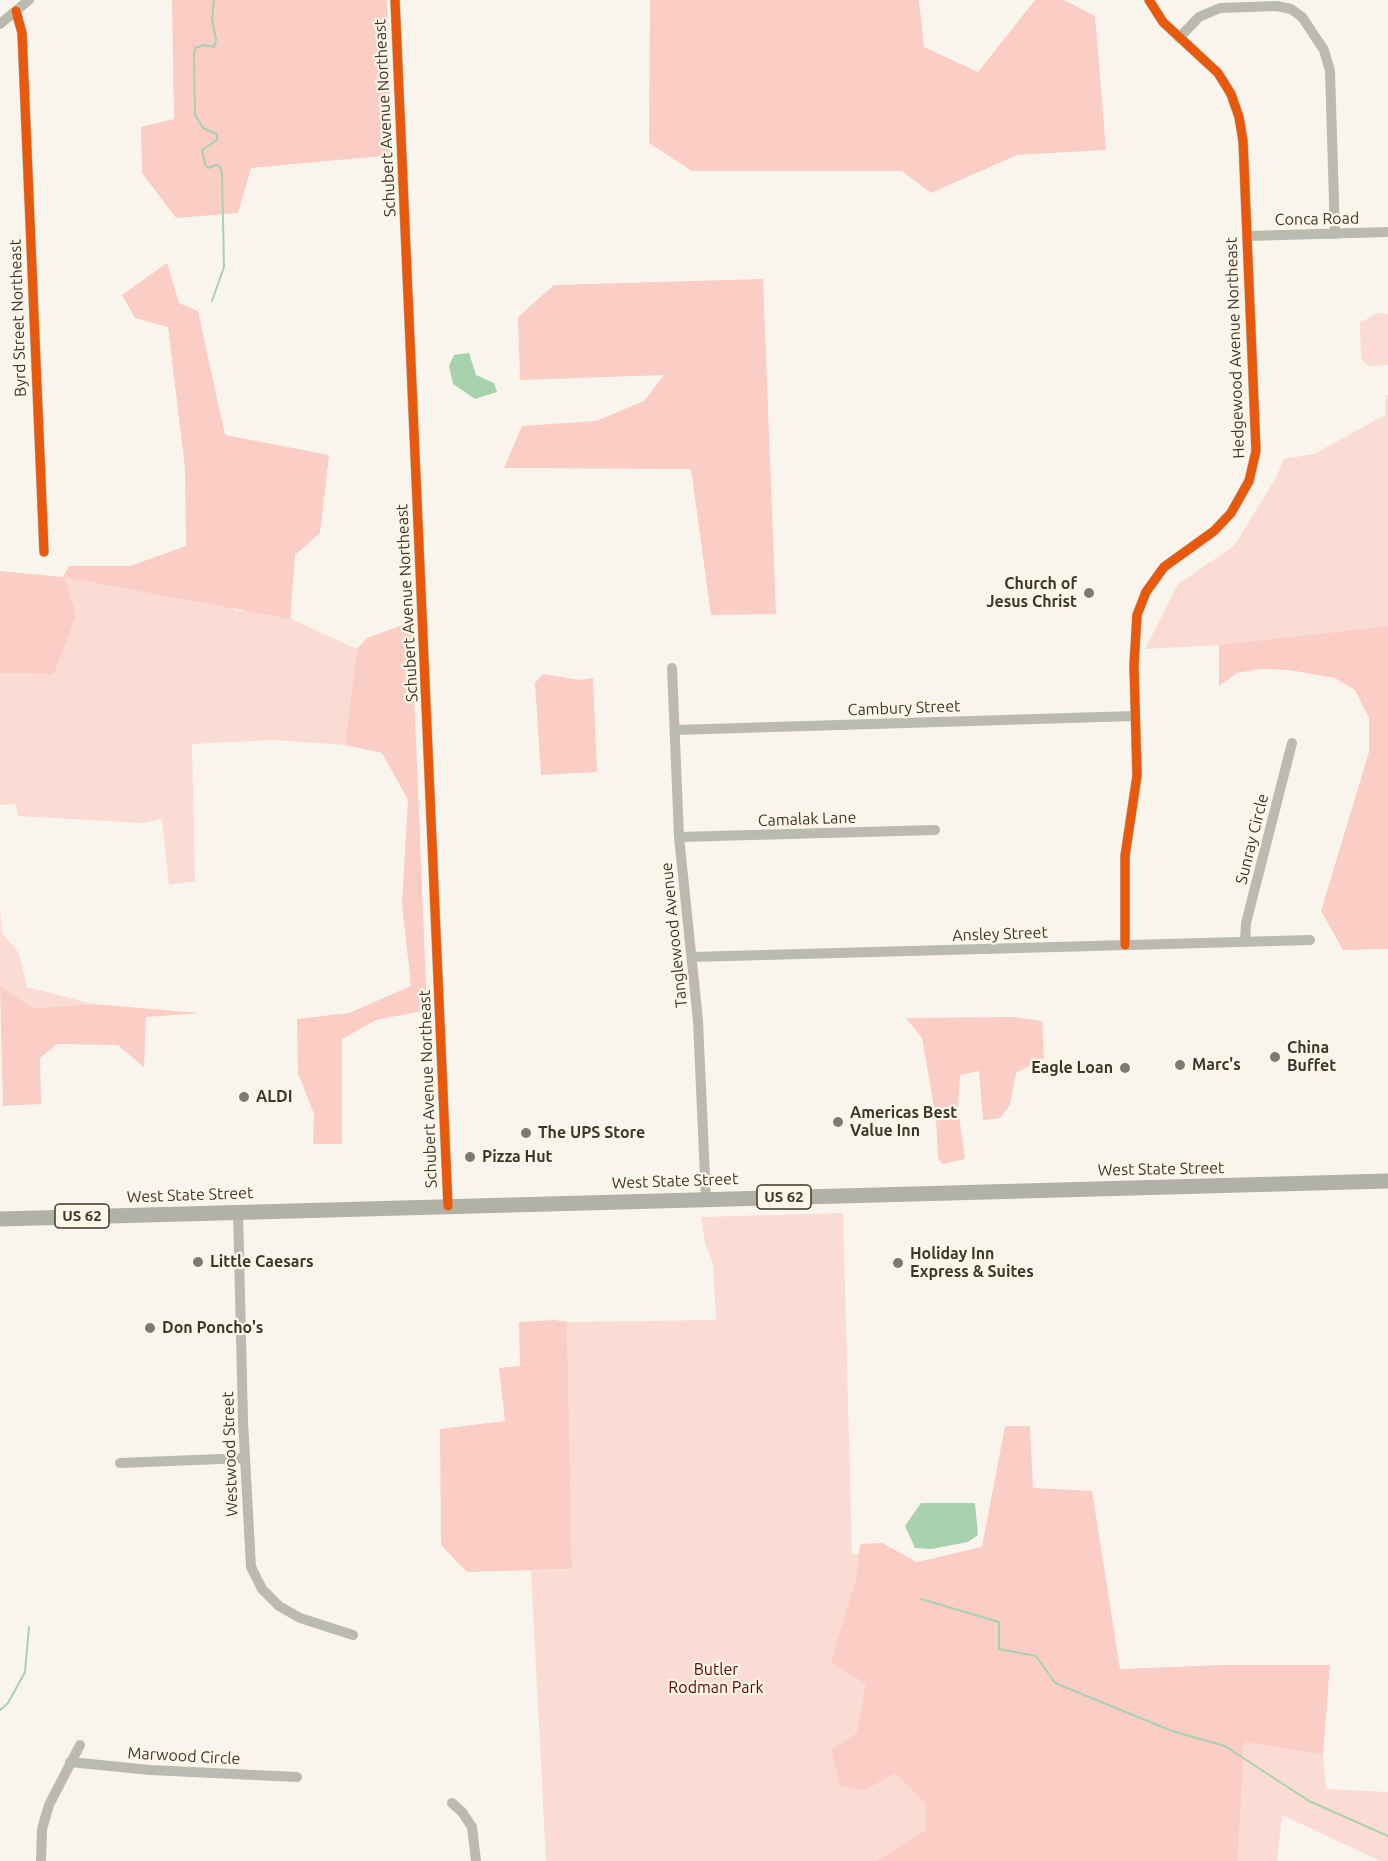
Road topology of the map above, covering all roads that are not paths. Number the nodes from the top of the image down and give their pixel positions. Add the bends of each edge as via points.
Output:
1 (29, 0) edge
2 (395, 0) edge
3 (1149, 0) edge
4 (16, 11) junction
5 (0, 24) edge
6 (1179, 38) junction
7 (1388, 232) edge
8 (1335, 234) junction
9 (1247, 236) junction
10 (44, 552) dead end
11 (672, 668) dead end
12 (1135, 716) junction
13 (675, 730) junction
14 (1292, 744) dead end
15 (935, 830) dead end
16 (680, 837) junction
17 (1310, 940) dead end
18 (1245, 942) junction
19 (1125, 945) junction
20 (692, 957) junction
21 (1388, 1181) edge
22 (706, 1198) junction
23 (448, 1206) junction
24 (238, 1211) junction
25 (0, 1219) edge
26 (245, 1458) junction
27 (120, 1463) dead end
28 (353, 1635) dead end
29 (80, 1745) dead end
30 (70, 1762) junction
31 (297, 1777) dead end
32 (453, 1803) dead end
33 (41, 1861) edge
34 (476, 1861) edge

1 - 4 street
2 - 23 street, Schubert Avenue Northeast
3 - 6 street, Hedgewood Avenue Northeast
4 - 5 street
4 - 10 street, Byrd Street Northeast via 22,33
6 - 8 street via 1199,17 1220,8 1276,6 1302,17 1324,50 1330,71
6 - 9 street, Hedgewood Avenue Northeast via 1218,73 1236,105 1243,141
7 - 8 street, Conca Road
8 - 9 street, Conca Road
9 - 12 street, Hedgewood Avenue Northeast via 1256,438 1253,469 1232,513 1214,531 1173,559 1146,592 1135,628
11 - 13 street, Tanglewood Avenue
12 - 13 street, Cambury Street
12 - 19 street, Hedgewood Avenue Northeast via 1136,789 1125,856
13 - 16 street, Tanglewood Avenue
14 - 18 street, Sunray Circle via 1246,923
15 - 16 street, Camalak Lane
16 - 20 street, Tanglewood Avenue
17 - 18 street, Ansley Street
18 - 19 street, Ansley Street
19 - 20 street, Ansley Street
20 - 22 street, Tanglewood Avenue
21 - 22 highway, West State Street / US 62
22 - 23 highway, West State Street / US 62
23 - 24 highway, West State Street / US 62
24 - 25 highway, West State Street / US 62
24 - 26 street, Westwood Street
26 - 27 street
26 - 28 street, Westwood Street via 251,1567 262,1589 289,1613
29 - 30 street
30 - 31 street, Marwood Circle
30 - 33 street via 45,1817
32 - 34 street via 472,1827

